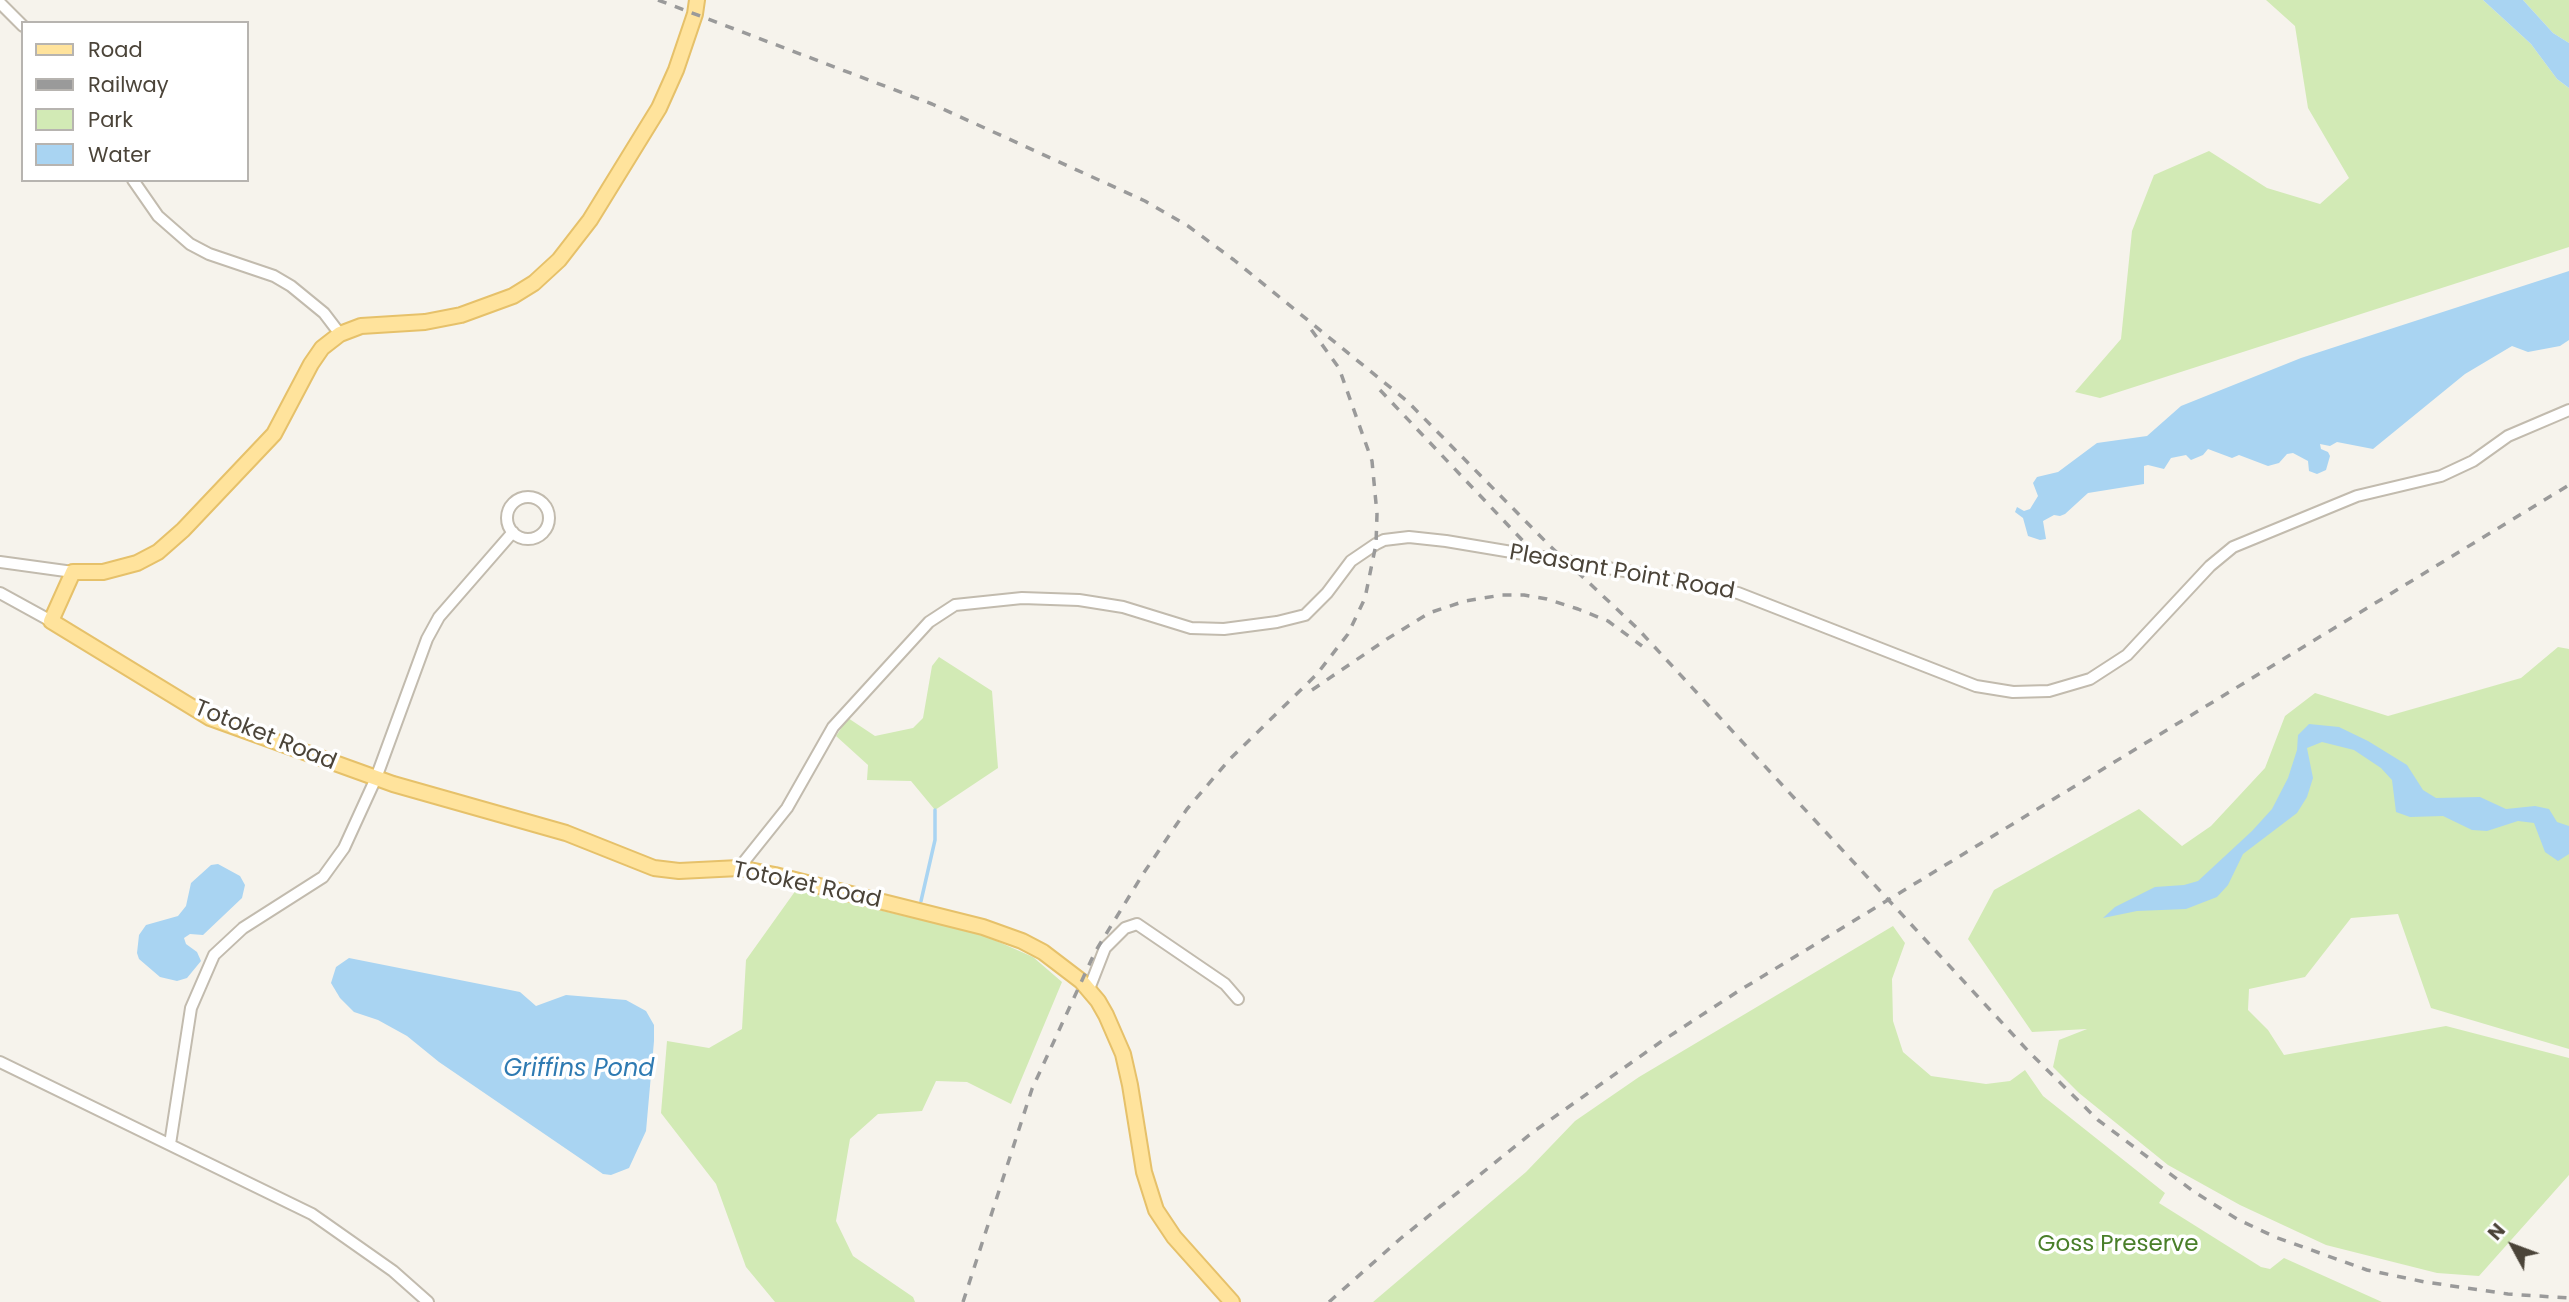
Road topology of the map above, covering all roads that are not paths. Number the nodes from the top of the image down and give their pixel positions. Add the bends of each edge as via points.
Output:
1 (697, 0) edge
2 (0, 3) edge
3 (21, 24) edge
4 (134, 182) edge
5 (340, 334) junction
6 (2569, 410) edge
7 (513, 532) dead end
8 (0, 562) edge
9 (73, 572) junction
10 (0, 593) edge
11 (51, 621) junction
12 (376, 778) junction
13 (739, 868) junction
14 (1088, 989) junction
15 (1238, 999) dead end
16 (0, 1062) edge
17 (170, 1144) junction
18 (428, 1302) edge
19 (1233, 1302) edge

1 - 5 main road via 659,108 590,220 534,283 461,315 361,326
2 - 3 street
4 - 5 street via 158,216 190,244 291,286 324,313
5 - 9 main road via 311,364 274,434 183,530 137,564 103,572
6 - 13 street, Pleasant Point Road via 2508,436 2473,461 2441,476 2357,496 2233,547 2127,655 2091,679 2049,691 2013,692 1976,685 1738,593 1409,537 1376,544 1351,561 1305,615 1277,622 1191,628 1122,607 1079,600 1022,598 955,605 929,622 833,727 787,808
7 - 12 street via 430,632
8 - 9 street
9 - 11 main road
10 - 11 street, Totoket Road
11 - 12 main road, Totoket Road via 210,718
12 - 13 main road, Totoket Road via 566,833 654,868 679,872
12 - 17 street via 350,839 323,877 243,928 214,956 191,1008
13 - 14 main road, Totoket Road via 1007,935 1055,959
14 - 15 street via 1105,948 1125,928 1137,924 1225,984
14 - 19 main road, Totoket Road via 1106,1015 1123,1054 1144,1172 1156,1210 1174,1237
16 - 17 street
17 - 18 street via 312,1214 393,1271

